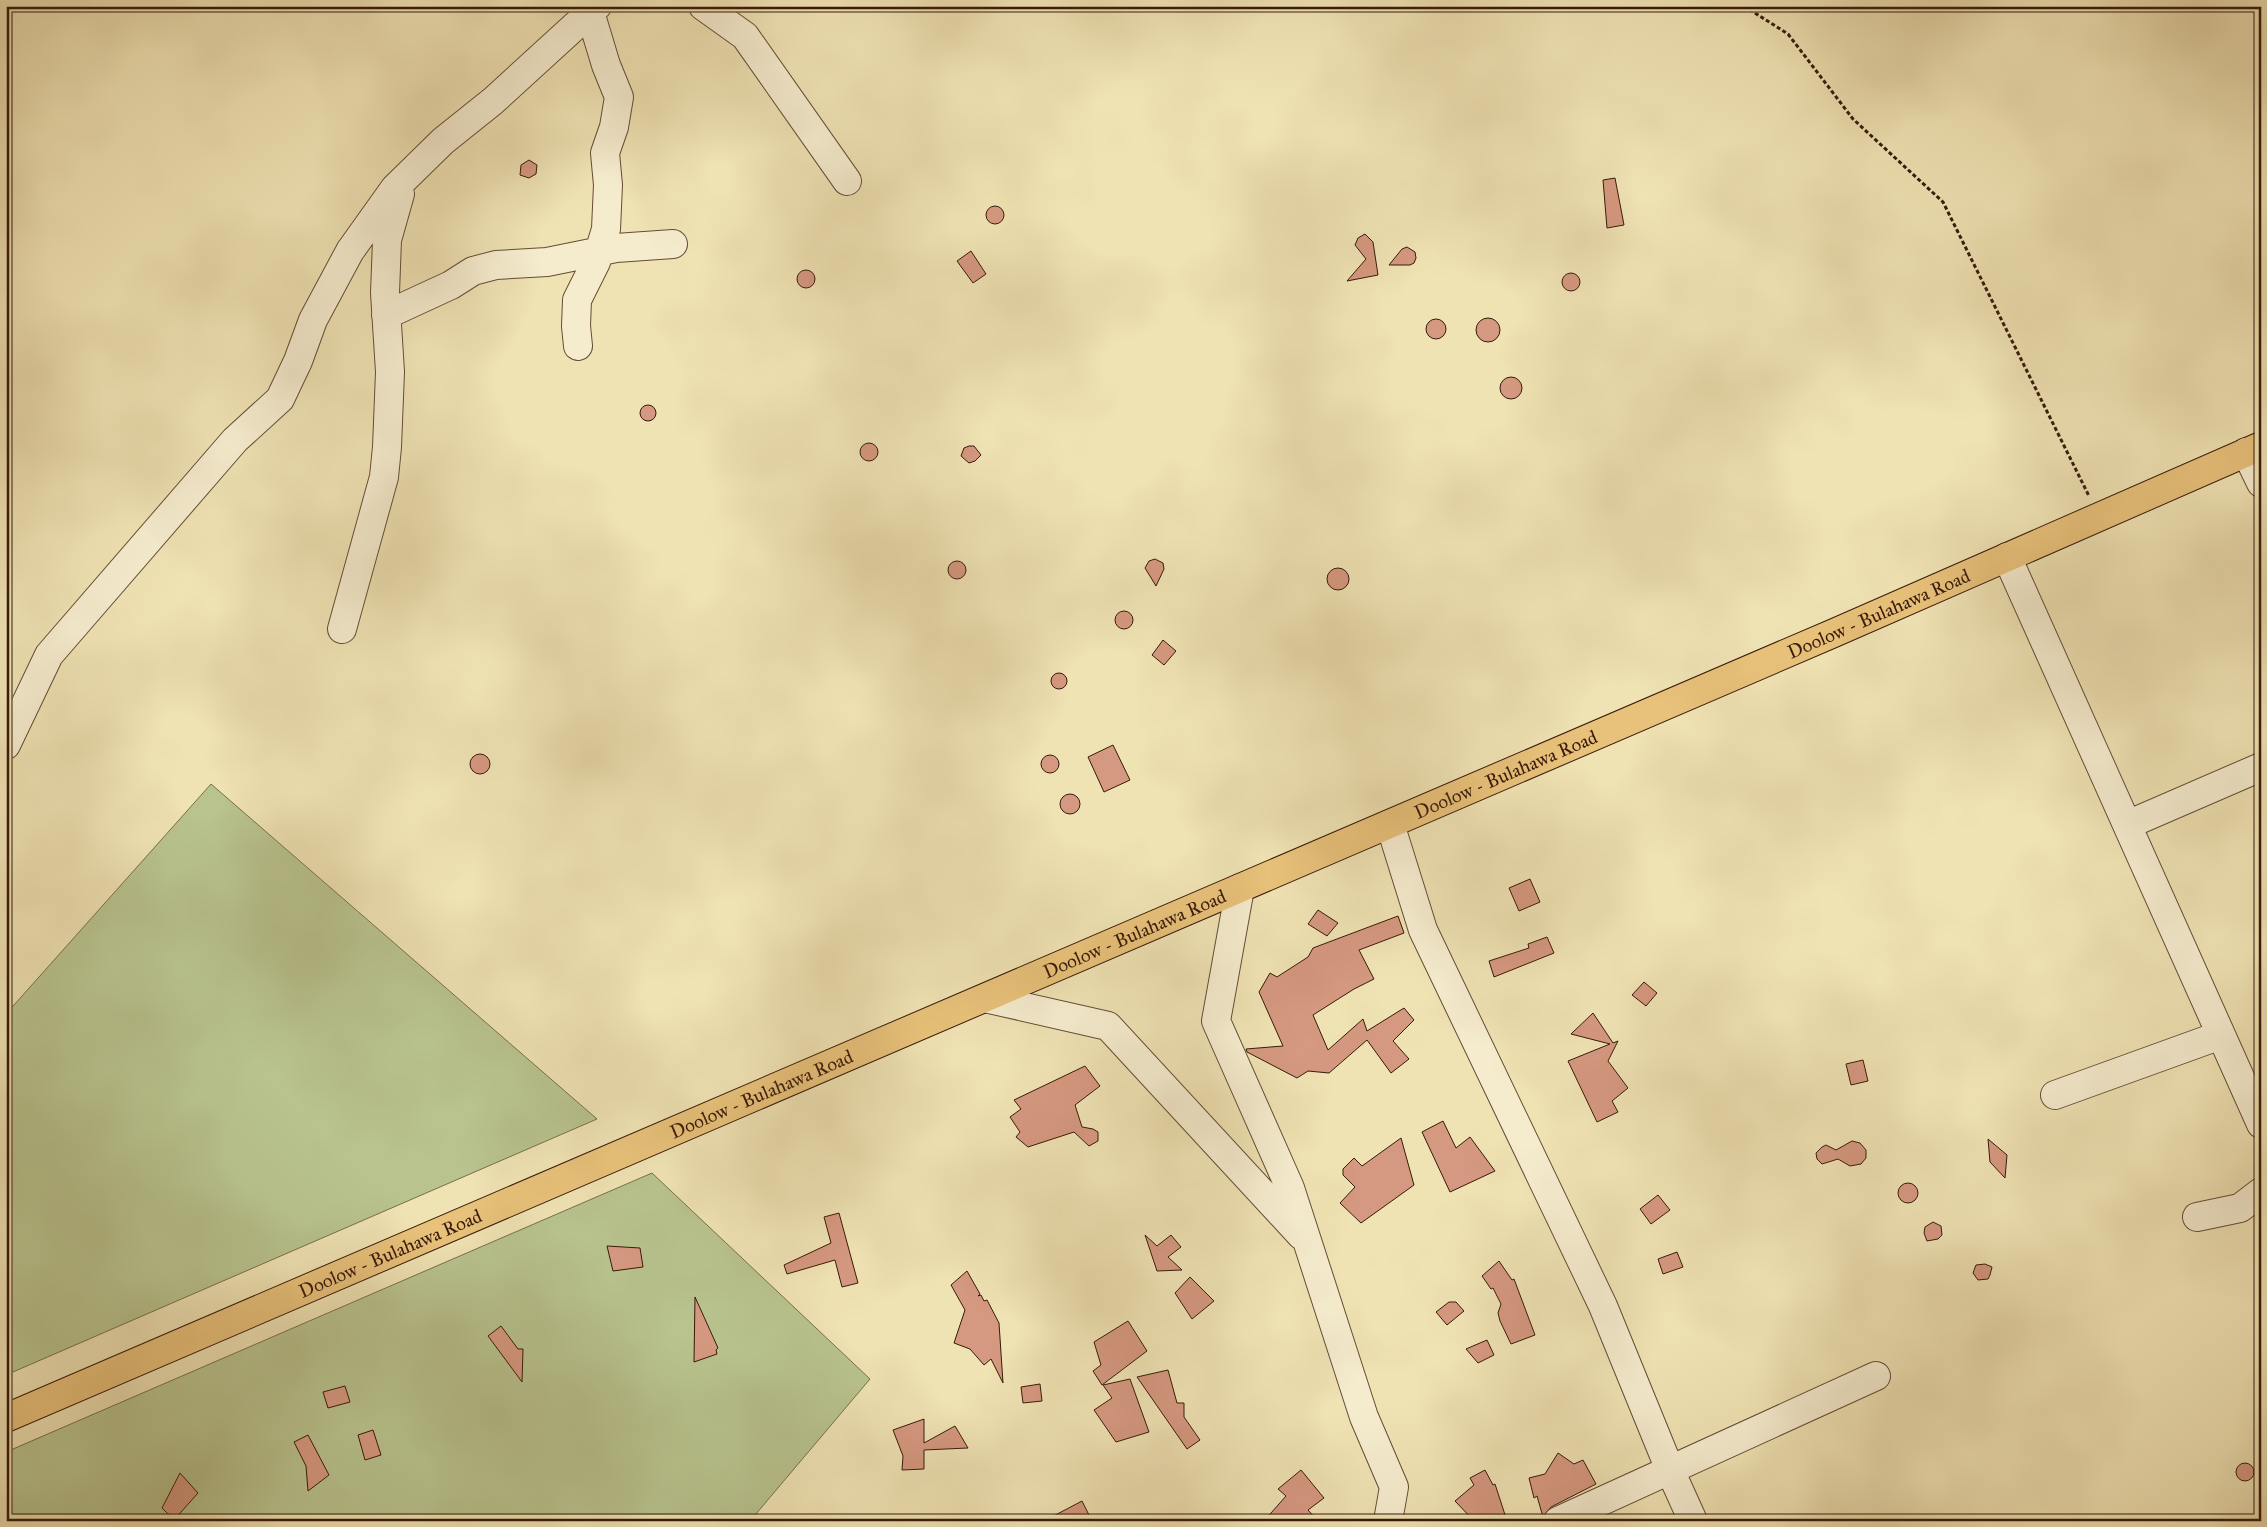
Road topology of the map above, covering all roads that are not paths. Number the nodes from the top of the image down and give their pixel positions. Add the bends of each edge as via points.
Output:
1 (703, 6) edge
2 (594, 9) edge
3 (404, 179) junction
4 (847, 181) dead end
5 (673, 244) dead end
6 (599, 252) junction
7 (386, 315) junction
8 (578, 346) dead end
9 (2254, 449) edge
10 (2261, 483) edge
11 (2007, 557) junction
12 (342, 629) dead end
13 (6, 745) edge
14 (2261, 767) edge
15 (1390, 824) junction
16 (2127, 825) junction
17 (1240, 888) junction
18 (985, 998) junction
19 (2221, 1035) junction
20 (2251, 1077) edge
21 (2055, 1095) dead end
22 (2261, 1124) edge
23 (2254, 1204) edge
24 (2198, 1217) dead end
25 (1309, 1244) junction
26 (1876, 1376) dead end
27 (6, 1418) edge
28 (1670, 1470) junction
29 (1394, 1488) junction
30 (1388, 1521) edge
31 (1409, 1521) edge
32 (1558, 1521) edge
33 (1693, 1521) edge

1 - 4 street via 745,36
2 - 3 street
2 - 6 street via 606,65 619,97 614,127 605,152 608,185 606,229
3 - 7 street via 387,240
3 - 13 street via 350,251 313,320 280,399 235,440 49,655
5 - 6 street
6 - 7 street via 547,262 496,264 473,271 451,285
6 - 8 street via 577,300
7 - 12 street via 390,372 384,477
9 - 10 street
9 - 11 main road, Doolow - Bulahawa Road
11 - 15 main road, Doolow - Bulahawa Road
11 - 16 street
14 - 16 street
15 - 17 main road, Doolow - Bulahawa Road
15 - 28 street via 1423,930 1603,1306
16 - 19 street
17 - 18 main road, Doolow - Bulahawa Road
17 - 25 street via 1216,1021 1290,1188
18 - 25 street via 1108,1026
18 - 27 main road, Doolow - Bulahawa Road
19 - 20 street
19 - 21 street
20 - 22 street
23 - 24 street
25 - 29 street via 1364,1417
26 - 28 street
28 - 32 street
28 - 33 street
29 - 30 street
29 - 31 street

